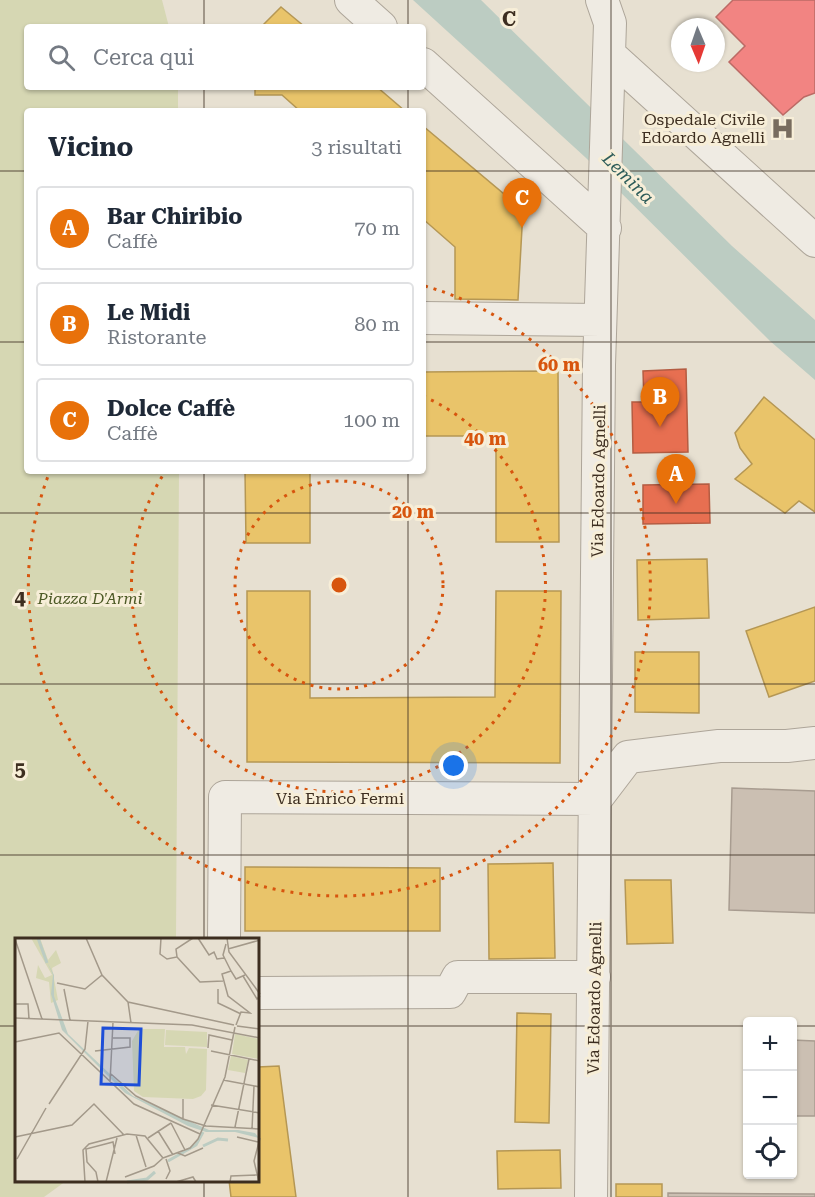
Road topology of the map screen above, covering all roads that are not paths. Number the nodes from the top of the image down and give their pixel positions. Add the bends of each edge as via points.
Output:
1 (351, 0) edge
2 (602, 0) edge
3 (378, 24) edge
4 (610, 55) junction
5 (426, 67) edge
6 (605, 228) junction
7 (815, 241) edge
8 (426, 318) edge
9 (600, 320) junction
10 (815, 743) edge
11 (596, 799) junction
12 (224, 938) edge
13 (594, 977) junction
14 (260, 993) edge
15 (591, 1197) edge

1 - 3 street
2 - 4 street, Via Edoardo Agnelli via 610,23
4 - 6 street, Via Edoardo Agnelli
4 - 7 street
5 - 6 street
6 - 9 street, Via Edoardo Agnelli
8 - 9 street
9 - 11 street, Via Edoardo Agnelli
10 - 11 street via 718,746 628,757
11 - 12 street, Via Enrico Fermi via 225,797
11 - 13 street, Via Edoardo Agnelli
13 - 14 street via 458,977 450,992
13 - 15 street, Via Edoardo Agnelli

